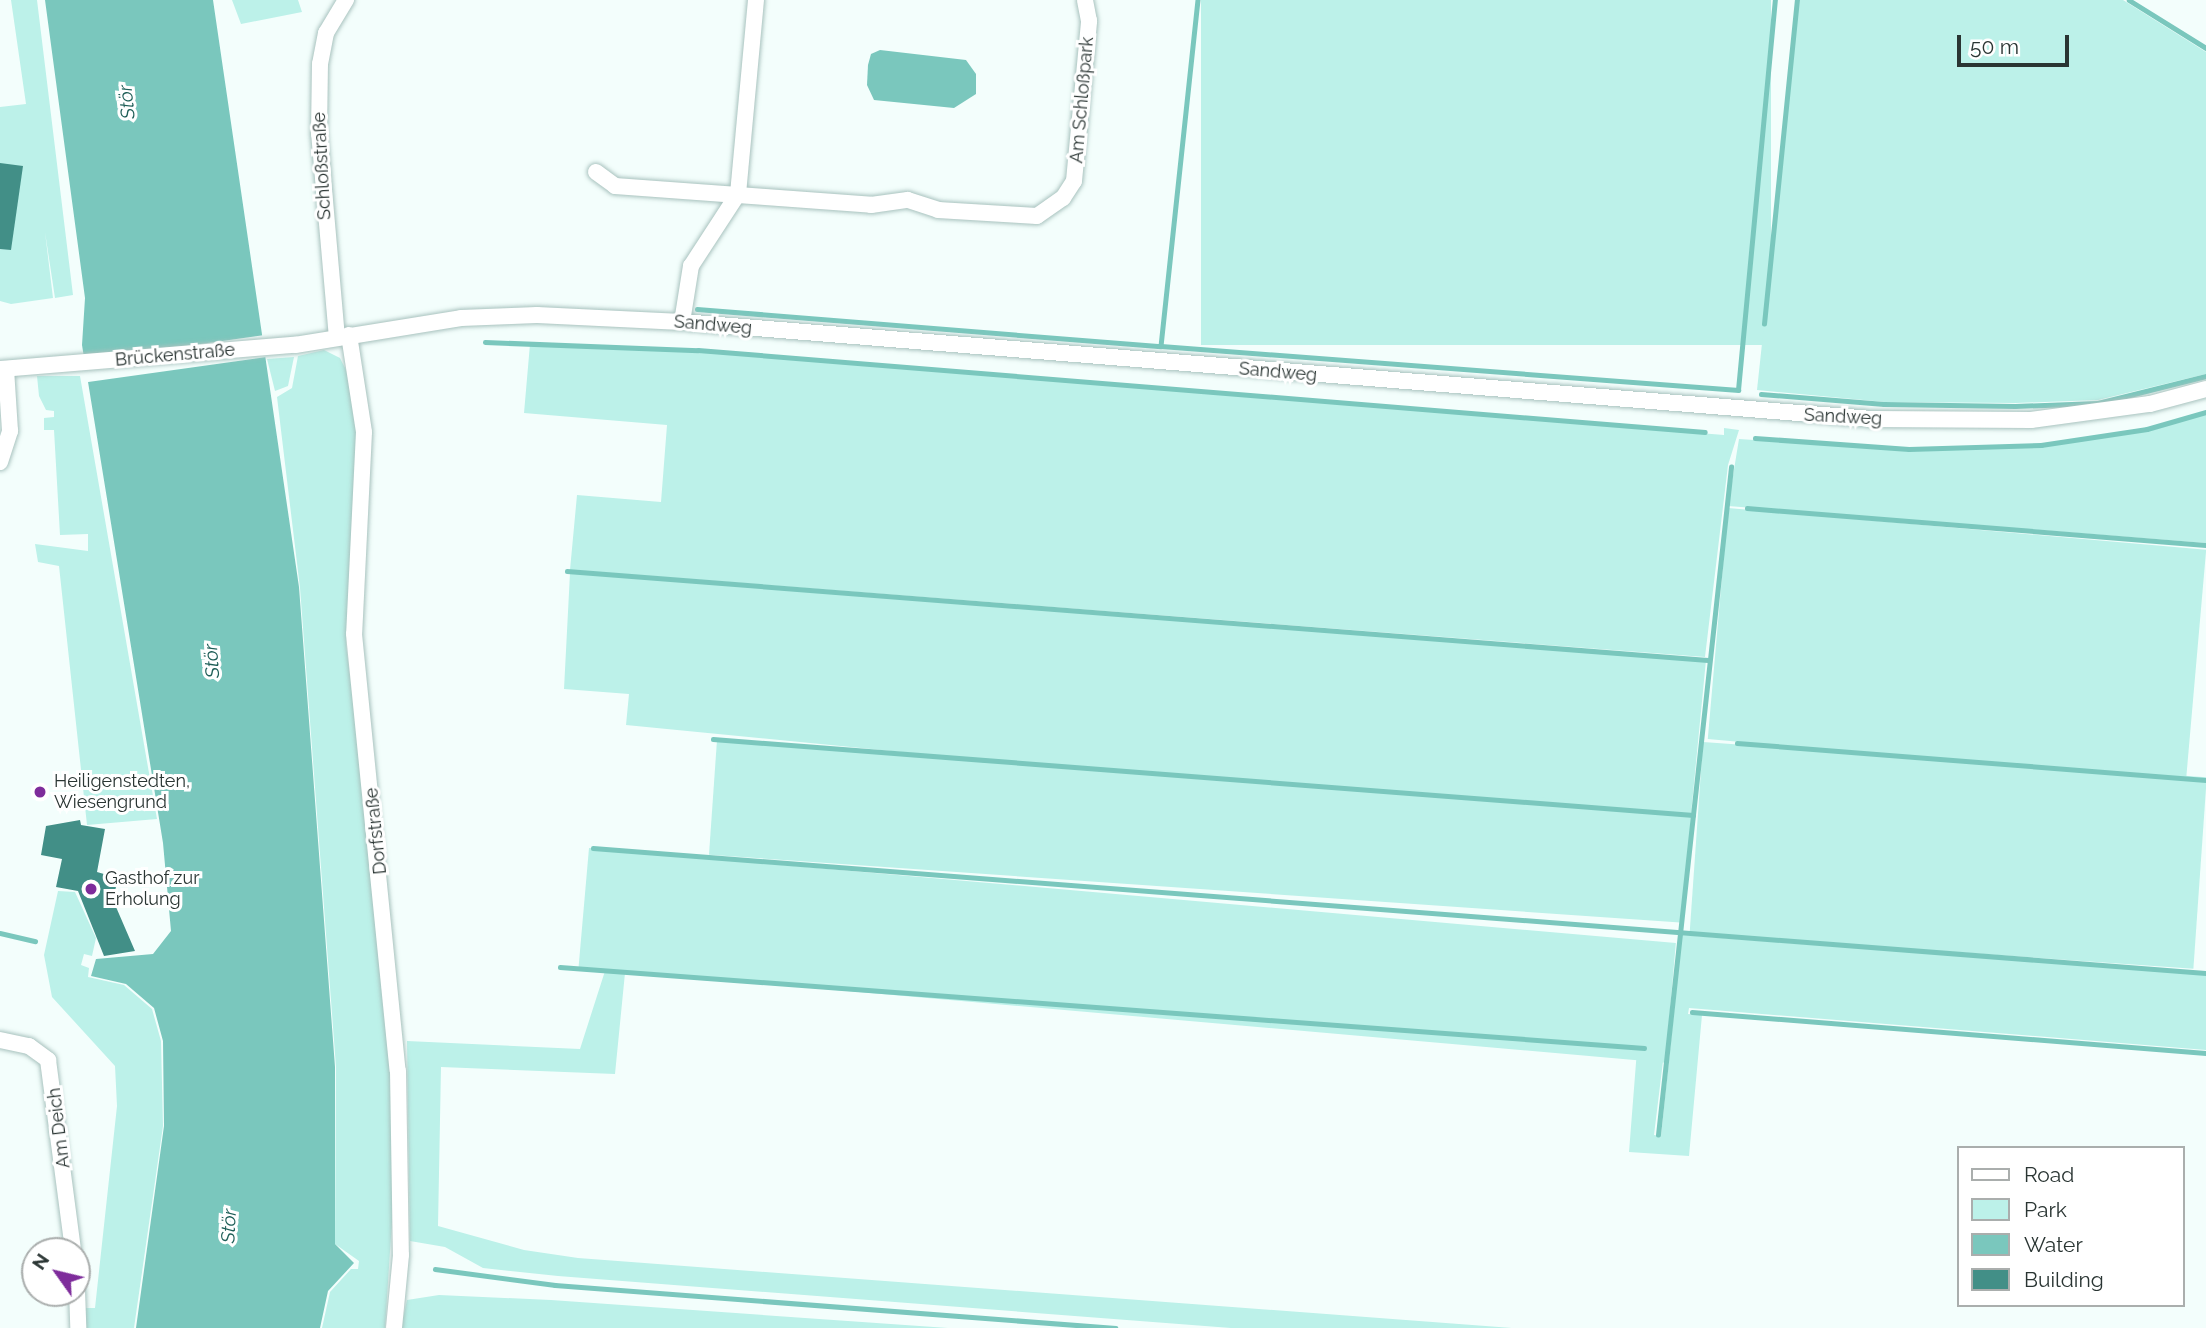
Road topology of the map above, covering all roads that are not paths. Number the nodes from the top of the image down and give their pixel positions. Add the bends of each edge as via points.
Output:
1 (346, 0) edge
2 (756, 0) edge
3 (1085, 0) edge
4 (596, 172) dead end
5 (738, 194) junction
6 (682, 322) junction
7 (343, 337) junction
8 (3, 369) edge
9 (2206, 390) edge
10 (0, 462) edge
11 (0, 1040) edge
12 (71, 1237) edge
13 (77, 1307) edge
14 (78, 1328) edge
15 (394, 1328) edge

1 - 7 street, Schloßstraße via 326,33 320,64 319,134
2 - 5 street
3 - 5 street, Am Schloßpark via 1089,21 1076,172 1069,190 1044,212 1021,218 938,210 908,200 871,205
4 - 5 street, Am Schloßpark via 615,186
5 - 6 street via 691,266
6 - 7 street, Sandweg via 461,318
6 - 9 street, Sandweg via 1872,419 2031,420 2150,404
7 - 8 street, Brückenstraße via 286,346
7 - 15 street, Dorfstraße via 364,432 354,634 398,1071 401,1255
8 - 10 street via 10,430
11 - 12 street, Am Deich via 41,1051 48,1060
13 - 14 street

